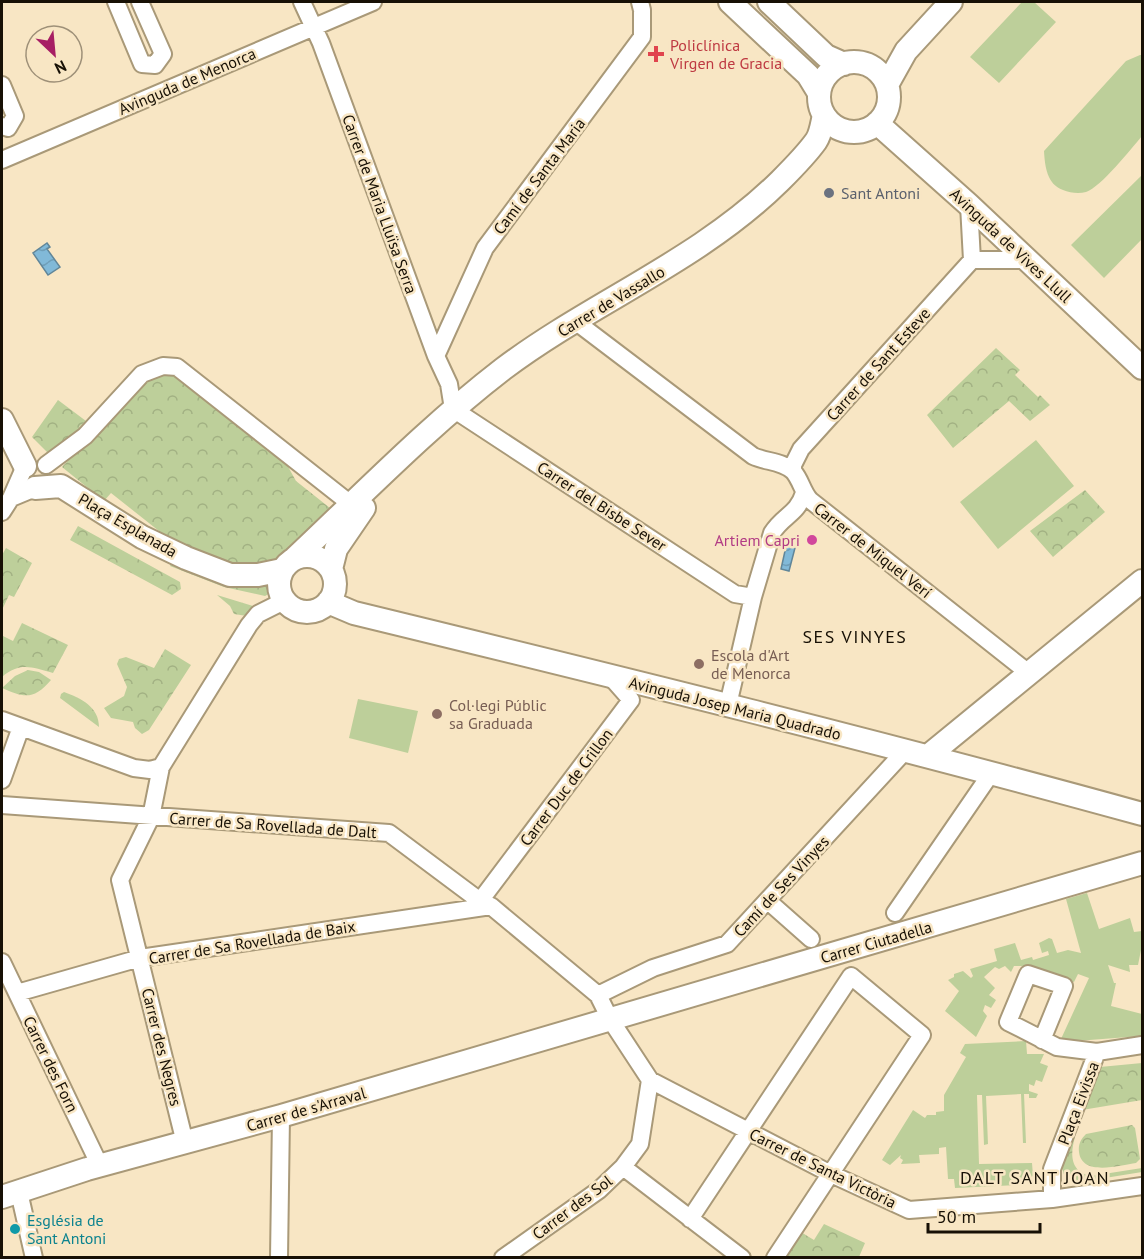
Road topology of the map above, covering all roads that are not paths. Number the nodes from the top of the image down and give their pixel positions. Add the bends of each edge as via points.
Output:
1 (116, 2) edge
2 (140, 2) edge
3 (302, 2) edge
4 (373, 2) edge
5 (640, 2) edge
6 (730, 2) edge
7 (769, 2) edge
8 (951, 2) edge
9 (313, 27) junction
10 (844, 64) junction
11 (155, 65) junction
12 (881, 77) junction
13 (2, 85) edge
14 (165, 90) junction
15 (821, 104) junction
16 (878, 123) junction
17 (5, 127) edge
18 (841, 129) junction
19 (818, 139) junction
20 (19, 153) junction
21 (2, 160) edge
22 (969, 205) junction
23 (972, 260) junction
24 (1028, 260) junction
25 (575, 321) junction
26 (436, 356) junction
27 (1143, 368) edge
28 (453, 409) junction
29 (2, 420) edge
30 (400, 459) junction
31 (36, 465) junction
32 (792, 471) junction
33 (35, 488) joint
34 (804, 493) junction
35 (6, 505) edge
36 (352, 505) junction
37 (289, 564) junction
38 (331, 569) junction
39 (1143, 581) edge
40 (753, 597) junction
41 (284, 601) junction
42 (328, 603) junction
43 (1030, 674) junction
44 (609, 675) junction
45 (728, 705) junction
46 (2, 720) edge
47 (21, 726) junction
48 (904, 752) junction
49 (928, 756) junction
50 (161, 767) junction
51 (992, 772) junction
52 (2, 780) edge
53 (2, 805) edge
54 (1143, 814) edge
55 (151, 817) junction
56 (1143, 863) edge
57 (768, 901) junction
58 (486, 904) junction
59 (895, 913) dead end
60 (811, 939) dead end
61 (140, 958) junction
62 (2, 962) edge
63 (11, 990) edge
64 (598, 995) junction
65 (610, 1019) junction
66 (1042, 1040) dead end
67 (1143, 1045) edge
68 (1097, 1052) junction
69 (650, 1080) junction
70 (280, 1116) junction
71 (749, 1131) junction
72 (185, 1143) junction
73 (100, 1166) junction
74 (623, 1167) junction
75 (831, 1174) junction
76 (1143, 1186) edge
77 (10, 1194) edge
78 (1052, 1199) junction
79 (690, 1219) junction
80 (34, 1257) edge
81 (279, 1257) edge
82 (503, 1257) edge
83 (742, 1257) edge
84 (775, 1257) edge

1 - 11 street via 142,64
2 - 11 street via 163,54
3 - 9 street, Carrer de Maria Lluïsa Serra
4 - 9 street, Avinguda de Menorca
5 - 26 street, Camí de Santa Maria via 642,37 485,249
6 - 15 street via 808,75
7 - 10 street via 826,57
8 - 12 street
9 - 14 street, Avinguda de Menorca
9 - 26 street, Carrer de Maria Lluïsa Serra
10 - 12 street via 866,64
10 - 15 street via 823,80
11 - 14 street
12 - 16 street via 889,101
13 - 17 street via 15,116
14 - 20 street, Avinguda de Menorca
15 - 18 street via 831,124
15 - 19 street
16 - 18 street via 860,131
16 - 22 street, Avinguda de Vives Llull
17 - 20 street
18 - 19 street
19 - 25 street, Carrer de Vassallo via 763,197 719,233
20 - 21 street, Avinguda de Menorca
22 - 23 street
22 - 24 street, Avinguda de Vives Llull
23 - 24 street
23 - 32 street, Carrer de Sant Esteve via 801,449
24 - 27 street, Avinguda de Vives Llull
25 - 28 street, Carrer de Vassallo
25 - 32 street via 753,456
26 - 28 street, Carrer de Maria Lluïsa Serra via 449,384
28 - 30 street, Carrer de Vassallo
28 - 40 street, Carrer del Bisbe Sever via 735,594
29 - 31 street
30 - 36 street, Carrer de Vassallo
30 - 38 street, Carrer de Vassallo via 347,530
31 - 35 street, Plaça Esplanada
31 - 36 street via 85,436 142,374 163,366 177,367
32 - 34 street, Carrer de Miquel Verí
33 - 35 street, Plaça Esplanada
33 - 37 street, Plaça Esplanada via 61,486 142,537 230,575 258,575
34 - 40 street via 796,510 772,533
34 - 43 street, Carrer de Miquel Verí
36 - 37 street, Carrer de Vassallo
37 - 38 street via 305,556 315,557
37 - 41 street via 278,586
38 - 42 street via 335,586
39 - 43 street
40 - 45 street
41 - 42 street via 300,612 320,609
41 - 50 street via 258,614 249,625
42 - 44 street, Avinguda Josep Maria Quadrado via 354,613
43 - 49 street
44 - 45 street, Avinguda Josep Maria Quadrado
44 - 58 street, Carrer Duc de Crillon via 631,700
45 - 48 street, Avinguda Josep Maria Quadrado
46 - 47 street
47 - 50 street via 135,768
47 - 52 street
48 - 49 street, Avinguda Josep Maria Quadrado
48 - 57 street, Camí de Ses Vinyes
49 - 51 street, Avinguda Josep Maria Quadrado
50 - 55 street
51 - 54 street, Avinguda Josep Maria Quadrado
51 - 59 street
53 - 55 street, Carrer de Sa Rovellada de Dalt
55 - 58 street, Carrer de Sa Rovellada de Dalt via 389,833
55 - 61 street, Carrer des Negres via 120,879
56 - 65 street, Carrer Ciutadella
57 - 60 street
57 - 64 street, Camí de Ses Vinyes via 728,944 653,968
58 - 61 street, Carrer de Sa Rovellada de Baix
58 - 64 street, Carrer de Sa Rovellada de Dalt
61 - 63 street, Carrer de Sa Rovellada de Baix
61 - 72 street, Carrer des Negres
62 - 63 street, Carrer des Forn
63 - 73 street, Carrer des Forn
64 - 65 street, Carrer de Santa Victòria
65 - 69 street, Carrer de Santa Victòria
65 - 70 street, Carrer de s'Arraval
66 - 68 street via 1057,1047
67 - 68 street, Plaça Eivissa
68 - 78 street, Plaça Eivissa via 1052,1169
69 - 71 street, Carrer de Santa Victòria
69 - 74 street, Carrer des Sol via 640,1144
70 - 72 street, Carrer de s'Arraval
70 - 81 street
71 - 75 street, Carrer de Santa Victòria
71 - 75 street via 851,976 922,1035
71 - 79 street
72 - 73 street, Carrer de s'Arraval
73 - 77 street, Carrer de s'Arraval
74 - 79 street
74 - 82 street, Carrer des Sol via 599,1190
75 - 78 street, Carrer de Santa Victòria via 909,1210
75 - 84 street
76 - 78 street, Carrer de Santa Victòria
77 - 80 street
79 - 83 street

